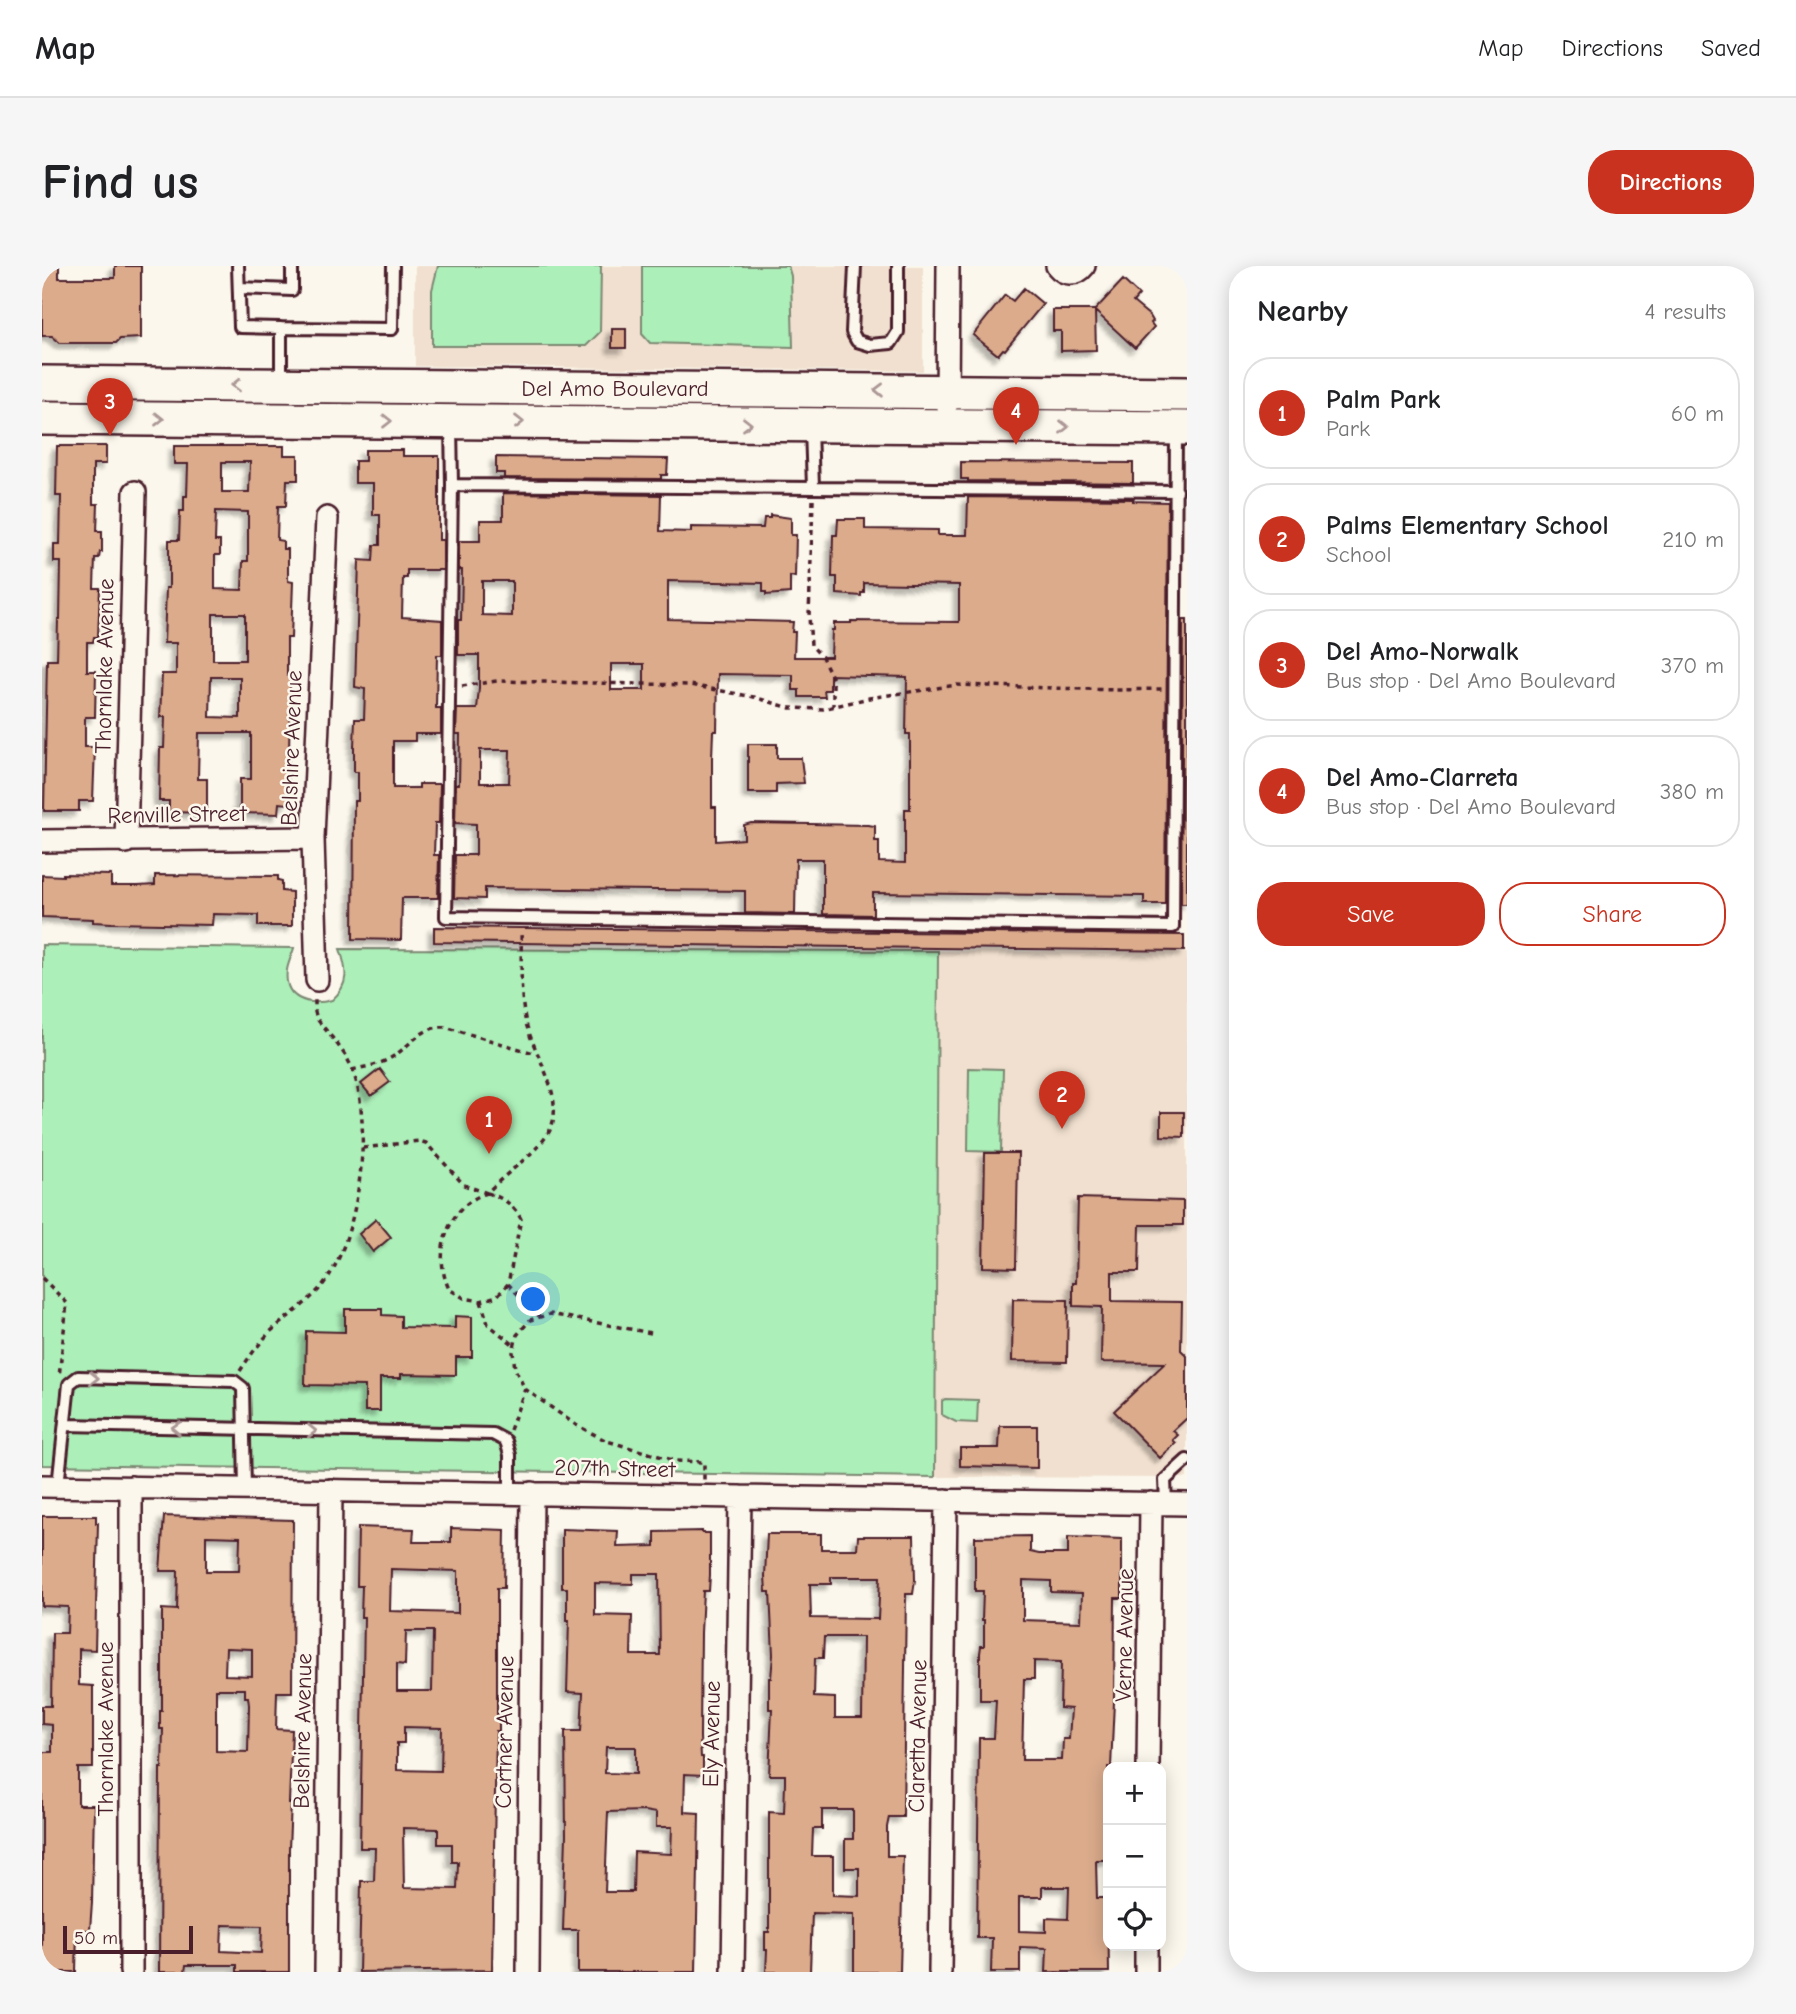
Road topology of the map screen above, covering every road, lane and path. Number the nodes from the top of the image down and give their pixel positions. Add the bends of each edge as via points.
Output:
1 (238, 266) edge
2 (292, 266) edge
3 (393, 266) edge
4 (855, 266) edge
5 (898, 266) edge
6 (948, 266) edge
7 (1057, 266) edge
8 (1084, 266) edge
9 (239, 288) junction
10 (281, 328) junction
11 (42, 383) edge
12 (281, 385) junction
13 (451, 386) junction
14 (947, 391) junction
15 (1187, 394) edge
16 (42, 418) edge
17 (451, 422) junction
18 (811, 425) junction
19 (947, 426) junction
20 (1182, 428) edge
21 (452, 485) junction
22 (813, 487) junction
23 (1177, 491) junction
24 (135, 492) dead end
25 (327, 518) dead end
26 (449, 688) junction
27 (1176, 689) junction
28 (833, 707) junction
29 (313, 838) junction
30 (42, 841) edge
31 (127, 842) junction
32 (521, 918) junction
33 (317, 979) joint
34 (537, 1054) junction
35 (352, 1070) junction
36 (363, 1148) junction
37 (487, 1193) junction
38 (42, 1278) edge
39 (508, 1284) junction
40 (481, 1301) junction
41 (540, 1317) junction
42 (651, 1333) dead end
43 (514, 1345) junction
44 (234, 1381) junction
45 (69, 1384) junction
46 (525, 1389) junction
47 (66, 1425) junction
48 (244, 1430) junction
49 (506, 1441) junction
50 (1187, 1460) edge
51 (50, 1486) edge
52 (131, 1487) junction
53 (245, 1489) junction
54 (331, 1490) junction
55 (510, 1493) junction
56 (532, 1493) junction
57 (704, 1496) junction
58 (740, 1497) junction
59 (946, 1500) junction
60 (1158, 1503) junction
61 (1187, 1504) edge
62 (1148, 1762) edge
63 (1146, 1951) edge
64 (131, 1972) edge
65 (326, 1972) edge
66 (528, 1972) edge
67 (733, 1972) edge
68 (940, 1972) edge
69 (1146, 1972) edge

1 - 9 lane
2 - 9 lane via 292,290
3 - 10 lane via 393,329
4 - 5 lane via 852,332 857,341 870,345 891,344 898,332
6 - 14 street
7 - 8 street via 1071,274
9 - 10 lane via 240,327
10 - 12 lane
12 -> 11 main road, Del Amo Boulevard
12 - 13 main road, Del Amo Boulevard
14 -> 13 main road, Del Amo Boulevard
13 - 17 main road
14 - 15 main road, Del Amo Boulevard
14 - 19 street
16 -> 17 main road, Del Amo Boulevard
17 -> 18 main road, Del Amo Boulevard
17 - 21 lane
18 - 19 main road, Del Amo Boulevard
18 - 22 lane
19 -> 20 main road, Del Amo Boulevard
20 - 23 lane
21 - 22 lane
21 - 26 lane
22 - 23 lane
22 - 28 path via 811,645 833,679
23 - 27 lane
24 - 31 street, Thornlake Avenue
25 - 29 street, Belshire Avenue
26 - 28 path via 498,681 690,685 790,708
26 - 32 lane via 446,917
27 - 28 path via 957,685
27 - 32 lane via 1173,927
29 - 31 street, Renville Street
29 - 33 street, Belshire Avenue
30 - 31 street, Renville Street
32 - 34 path via 522,991
33 - 35 path via 317,1020
34 - 35 path via 434,1027 391,1058
34 - 37 path via 552,1094 549,1131
35 - 36 path
36 - 37 path via 426,1143 464,1185
36 - 44 path via 354,1214 328,1278 270,1333
37 - 39 path via 514,1206 522,1219
37 - 40 path via 463,1206 443,1242 442,1264 449,1289
38 - 45 path via 67,1303 59,1379
39 - 40 path via 497,1296
39 - 41 path
40 - 43 path via 488,1324
41 - 42 path via 570,1316
41 - 43 path via 530,1320
43 - 46 path via 514,1369
45 -> 44 lane via 78,1377
44 - 48 lane via 243,1388
45 - 47 lane
46 - 49 path
46 - 57 path via 607,1441 676,1461 704,1462
48 -> 47 lane
47 - 51 lane
48 -> 49 lane via 493,1434
48 - 53 lane
49 - 55 lane
50 - 60 lane via 1166,1480
51 - 52 street, 207th Street
52 - 53 street, 207th Street
52 - 64 street, Thornlake Avenue
53 - 54 street, 207th Street
54 - 55 street, 207th Street
54 - 65 street, Belshire Avenue
55 - 56 street, 207th Street
56 - 57 street, 207th Street
56 - 66 street, Cortner Avenue
57 - 58 street, 207th Street
58 - 59 street, 207th Street
58 - 67 street, Ely Avenue
59 - 60 street, 207th Street
59 - 68 street, Claretta Avenue
60 - 61 street, 207th Street
60 - 62 street, Verne Avenue
63 - 69 street

